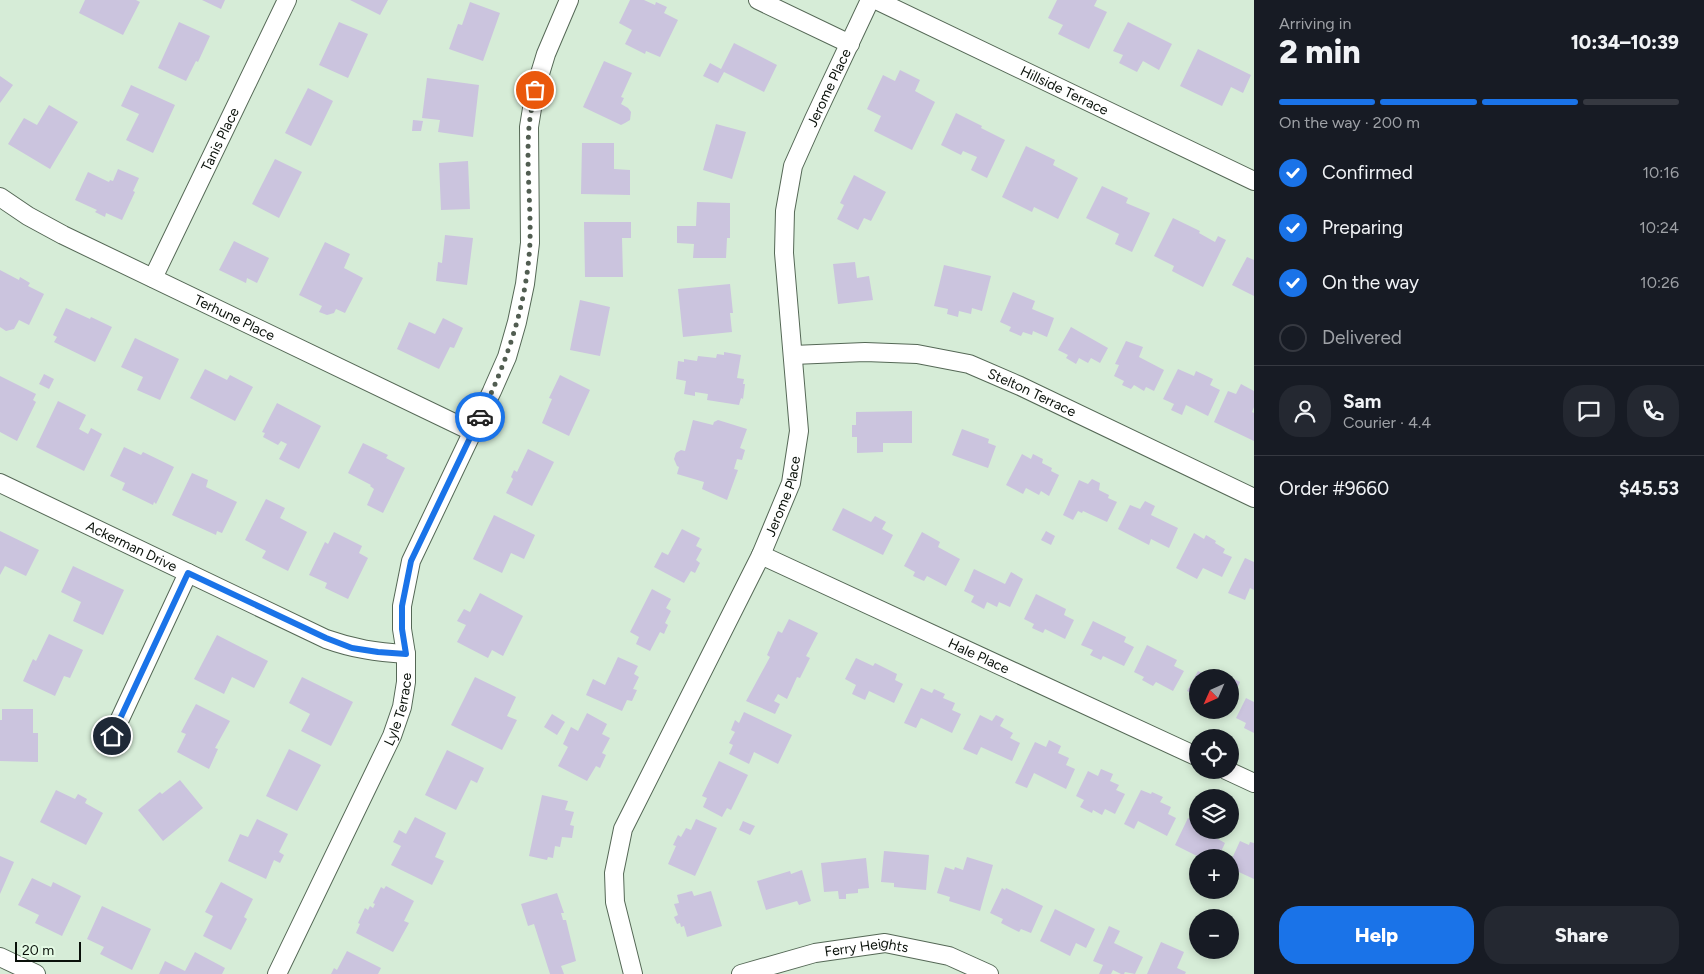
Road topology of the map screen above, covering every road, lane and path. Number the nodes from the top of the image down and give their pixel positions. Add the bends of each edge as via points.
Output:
1 (287, 0) edge
2 (569, 0) edge
3 (758, 0) edge
4 (870, 0) edge
5 (876, 0) edge
6 (850, 44) junction
7 (1254, 181) edge
8 (0, 198) edge
9 (153, 278) junction
10 (793, 355) junction
11 (473, 432) junction
12 (0, 483) edge
13 (1254, 498) edge
14 (761, 555) junction
15 (188, 573) junction
16 (406, 654) junction
17 (112, 736) dead end
18 (1189, 753) edge
19 (1239, 776) edge
20 (1254, 783) edge
21 (0, 957) edge
22 (773, 970) edge
23 (36, 974) edge
24 (277, 974) edge
25 (633, 974) edge
26 (742, 974) edge
27 (989, 974) edge

1 - 9 street, Tanis Place
2 - 11 street, Lyle Terrace via 546,54 535,90 529,127 530,243 517,322 507,357
3 - 6 street
4 - 6 street, Jerome Place
5 - 7 street, Hillside Terrace
6 - 10 street, Jerome Place via 793,166 785,211 784,253
8 - 9 street, Terhune Place via 54,230
9 - 11 street, Terhune Place
10 - 13 street, Stelton Terrace via 917,354 969,364
10 - 14 street, Jerome Place via 799,431 791,483
11 - 16 street, Lyle Terrace via 411,561 402,606
12 - 15 street, Ackerman Drive
14 - 18 street, Hale Place
14 - 25 street, Jerome Place via 624,829 614,873 615,902
15 - 16 street, Ackerman Drive via 352,648
15 - 17 street
16 - 24 street, Lyle Terrace via 402,707 392,736
19 - 20 street
21 - 23 street
22 - 26 street, Ferry Heights
22 - 27 street, Ferry Heights via 815,953 884,943 950,956

